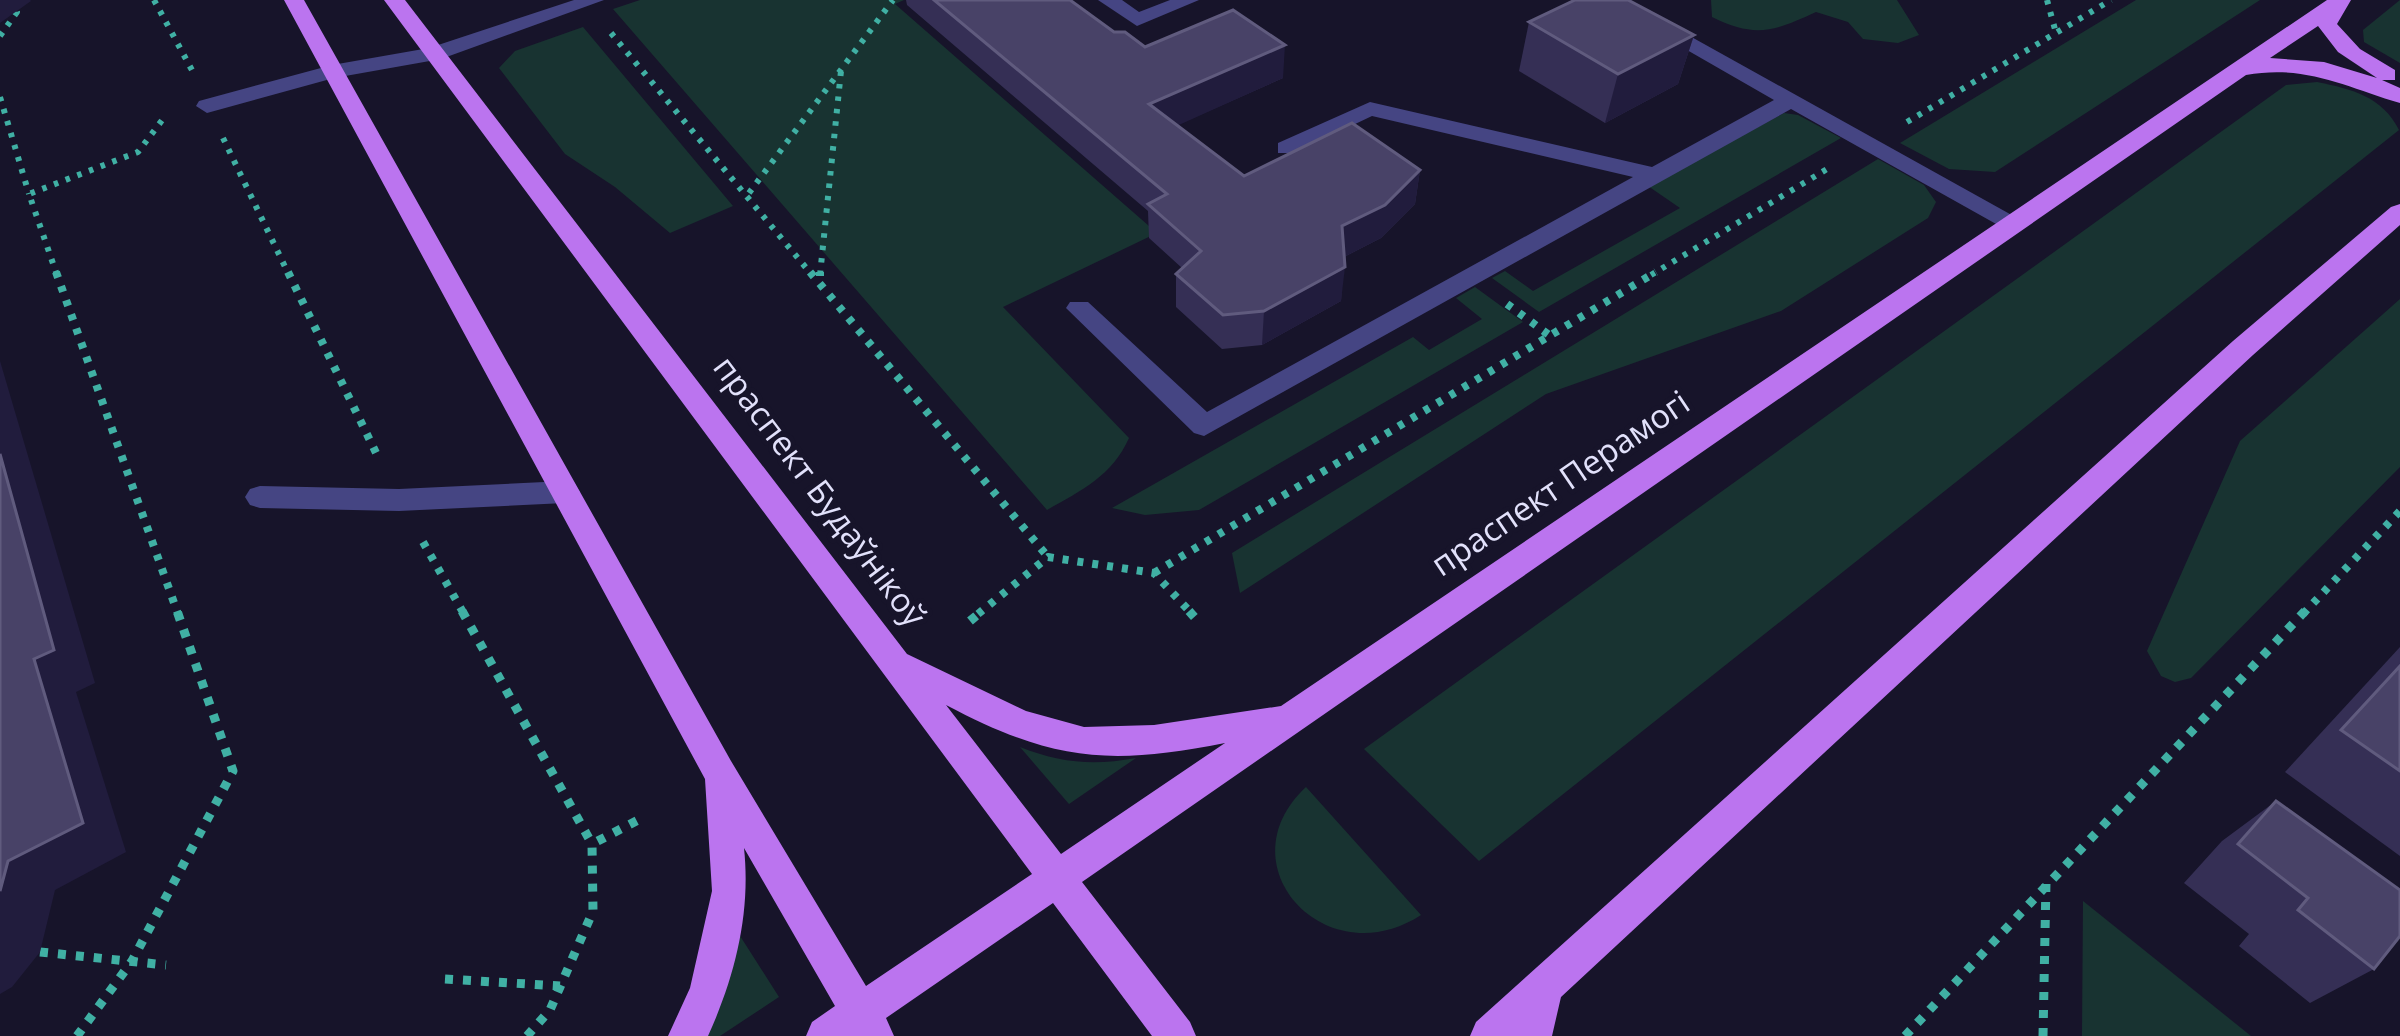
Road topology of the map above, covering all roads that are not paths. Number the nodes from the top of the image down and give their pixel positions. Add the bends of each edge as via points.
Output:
1 (294, 0) edge
2 (394, 0) edge
3 (1108, 0) edge
4 (1189, 0) edge
5 (1610, 0) edge
6 (590, 2) edge
7 (2338, 2) edge
8 (433, 54) junction
9 (2239, 70) junction
10 (332, 72) junction
11 (2400, 80) edge
12 (2400, 96) edge
13 (204, 97) road end
14 (1789, 100) junction
15 (1286, 148) dead end
16 (1658, 176) junction
17 (2400, 212) edge
18 (2014, 223) junction
19 (1079, 308) dead end
20 (565, 492) junction
21 (260, 497) dead end
22 (898, 664) junction
23 (1289, 718) junction
24 (719, 772) junction
25 (1058, 878) junction
26 (1544, 988) junction
27 (867, 1024) edge
28 (688, 1036) edge
29 (826, 1036) edge
30 (1175, 1036) edge
31 (1490, 1036) edge
32 (1532, 1036) edge

1 - 10 main road
2 - 8 main road, праспект Будаўнікоў
3 - 4 street via 1137,20
5 - 14 street
6 - 8 street
7 - 9 main road, праспект Перамогі
7 - 11 main road via 2328,13 2333,36
8 - 10 street
8 - 22 main road, праспект Будаўнікоў
9 - 12 main road via 2324,69
9 - 18 main road, праспект Перамогі
10 - 13 street
10 - 20 main road
14 - 16 street
14 - 18 street
15 - 16 street via 1370,109
16 - 19 street via 1204,426
17 - 26 main road
18 - 23 main road, праспект Перамогі
20 - 21 street
20 - 24 main road
22 - 23 main road via 1011,720 1085,742
22 - 25 main road, праспект Будаўнікоў
23 - 25 main road, праспект Перамогі
24 - 27 main road
24 - 28 main road via 730,890 709,992
25 - 27 main road, праспект Перамогі
25 - 30 main road, праспект Будаўнікоў
26 - 31 main road
26 - 32 main road
27 - 29 main road, праспект Перамогі

